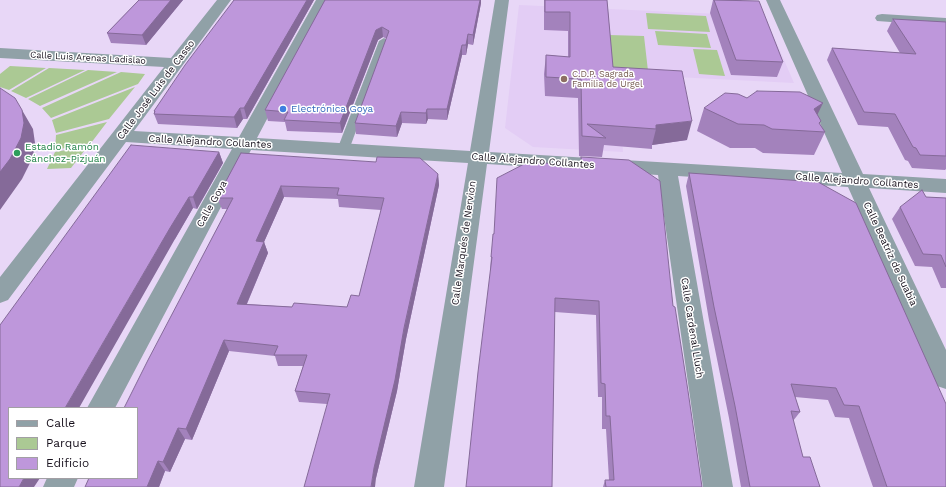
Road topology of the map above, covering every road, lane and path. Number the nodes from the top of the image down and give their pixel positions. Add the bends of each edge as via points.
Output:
1 (224, 0) edge
2 (324, 0) edge
3 (502, 0) edge
4 (773, 0) edge
5 (882, 18) dead end
6 (946, 22) edge
7 (384, 41) edge
8 (0, 53) edge
9 (176, 62) junction
10 (120, 136) junction
11 (245, 144) junction
12 (343, 150) junction
13 (477, 158) junction
14 (667, 169) junction
15 (856, 181) junction
16 (946, 186) edge
17 (0, 294) edge
18 (946, 378) edge
19 (102, 407) edge
20 (429, 487) edge
21 (718, 487) edge

1 - 9 street, Calle José Luis de Casso
2 - 11 street, Calle Goya
3 - 13 street, Calle Marqués de Nervion
4 - 15 street, Calle Beatriz de Suabia
5 - 6 street
7 - 12 lane
8 - 9 street, Calle Luis Arenas Ladislao
9 - 10 street, Calle José Luis de Casso
10 - 11 street, Calle Alejandro Collantes
10 - 17 street, Calle José Luis de Casso
11 - 12 street, Calle Alejandro Collantes
11 - 19 street, Calle Goya
12 - 13 street, Calle Alejandro Collantes
13 - 14 street, Calle Alejandro Collantes
13 - 20 street, Calle Marqués de Nervion
14 - 15 street, Calle Alejandro Collantes
14 - 21 street, Calle Cardenal Lluch
15 - 16 street, Calle Alejandro Collantes
15 - 18 street, Calle Beatriz de Suabia

